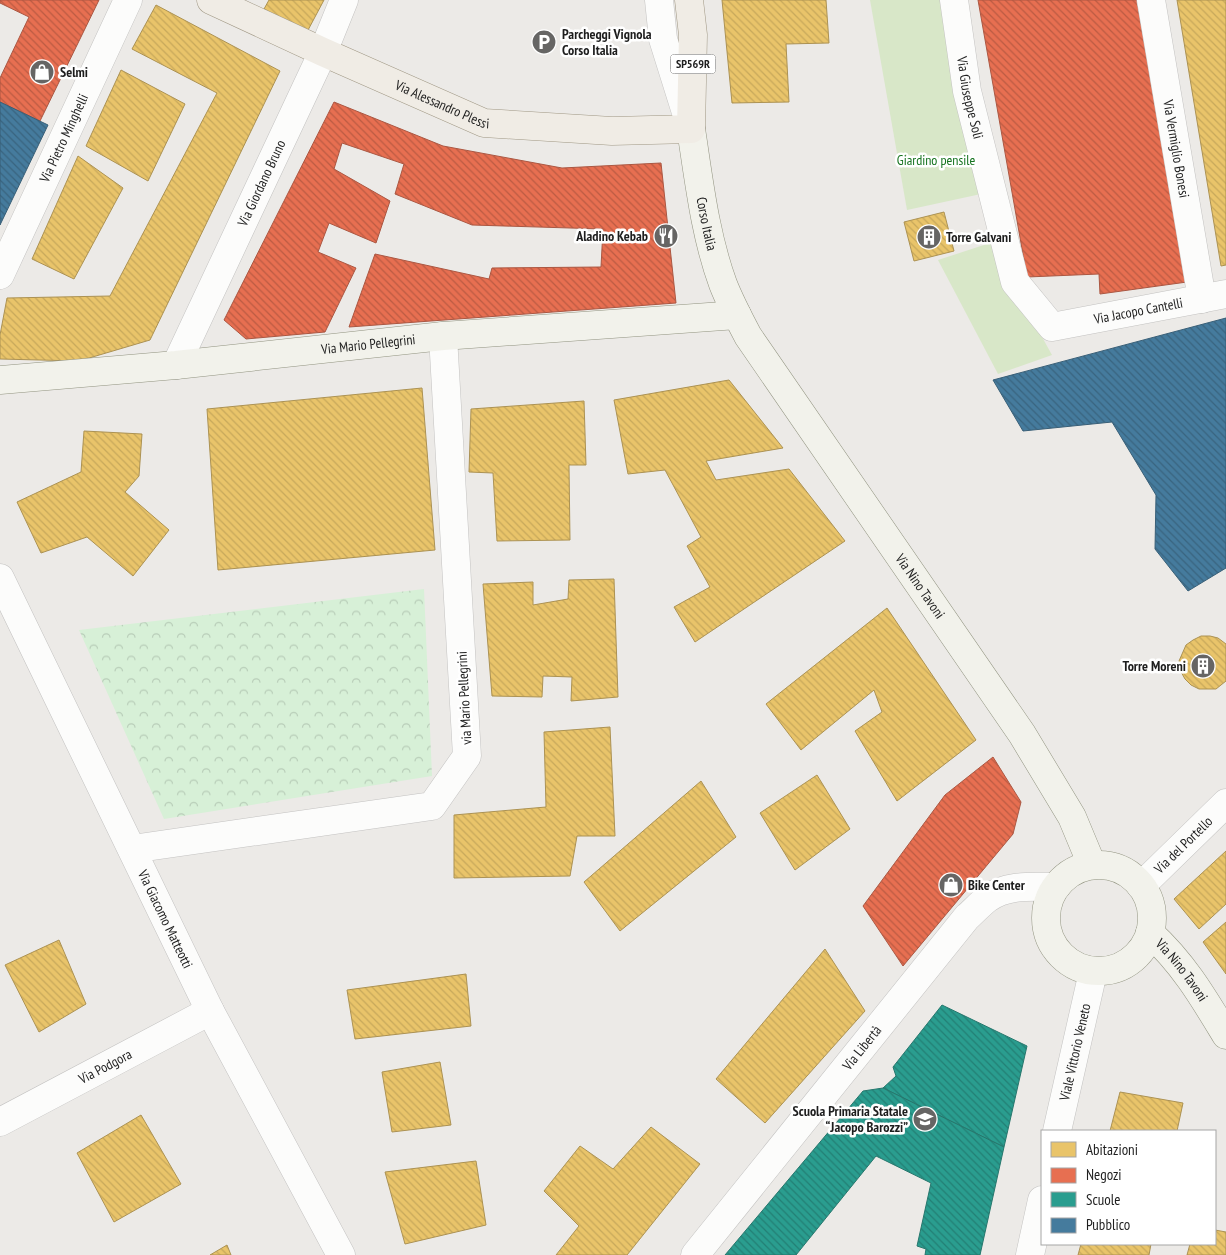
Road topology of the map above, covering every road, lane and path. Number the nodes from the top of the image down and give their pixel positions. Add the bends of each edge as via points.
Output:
1 (128, 0) edge
2 (211, 0) edge
3 (344, 0) edge
4 (659, 0) edge
5 (689, 0) edge
6 (954, 0) edge
7 (1151, 0) edge
8 (323, 52) junction
9 (692, 129) junction
10 (0, 275) edge
11 (1214, 296) edge
12 (737, 315) junction
13 (1052, 328) joint
14 (443, 336) junction
15 (176, 365) junction
16 (0, 380) edge
17 (0, 578) edge
18 (1226, 803) edge
19 (132, 849) junction
20 (1092, 865) junction
21 (1141, 886) junction
22 (1056, 887) junction
23 (1150, 933) junction
24 (1093, 972) junction
25 (210, 1011) junction
26 (1226, 1035) edge
27 (0, 1122) edge
28 (1057, 1130) edge
29 (1041, 1205) edge
30 (341, 1255) edge
31 (695, 1255) edge
32 (1030, 1255) edge

1 - 10 street, Via Pietro Minghelli
2 - 8 main road, Via Alessandro Plessi
3 - 8 street, Via Giordano Bruno
4 - 9 street, Corso Italia via 663,39
5 - 9 main road, Corso Italia / SP569R
6 - 13 street, Via Giuseppe Soli via 967,91 1015,282
7 - 11 street, Via Vermiglio Bonesi
8 - 9 main road, Via Alessandro Plessi via 484,123 612,131
8 - 15 street, Via Giordano Bruno
9 - 12 main road, Corso Italia / SP569R via 712,248
11 - 13 street, Via Jacopo Cantelli
12 - 14 main road, Via Mario Pellegrini
12 - 20 main road, Via Nino Tavoni via 748,336 1022,734 1072,817
14 - 15 main road, Via Mario Pellegrini
14 - 19 street, via Mario Pellegrini via 467,756 432,806
15 - 16 main road, Via Mario Pellegrini
17 - 19 street, Via Giacomo Matteotti
18 - 21 street, Via del Portello
19 - 25 street, Via Giacomo Matteotti
20 - 21 main road via 1120,869
20 - 22 main road via 1066,876
21 - 23 main road via 1149,900
22 - 24 main road via 1046,912 1050,940 1067,962
22 - 31 street, Via Libertà via 1002,890 967,917
23 - 24 main road via 1142,950 1128,963 1112,970
23 - 26 main road, Via Nino Tavoni via 1194,982
24 - 28 street, Viale Vittorio Veneto
25 - 27 street, Via Podgora
25 - 30 street, Via Giacomo Matteotti
29 - 32 street

